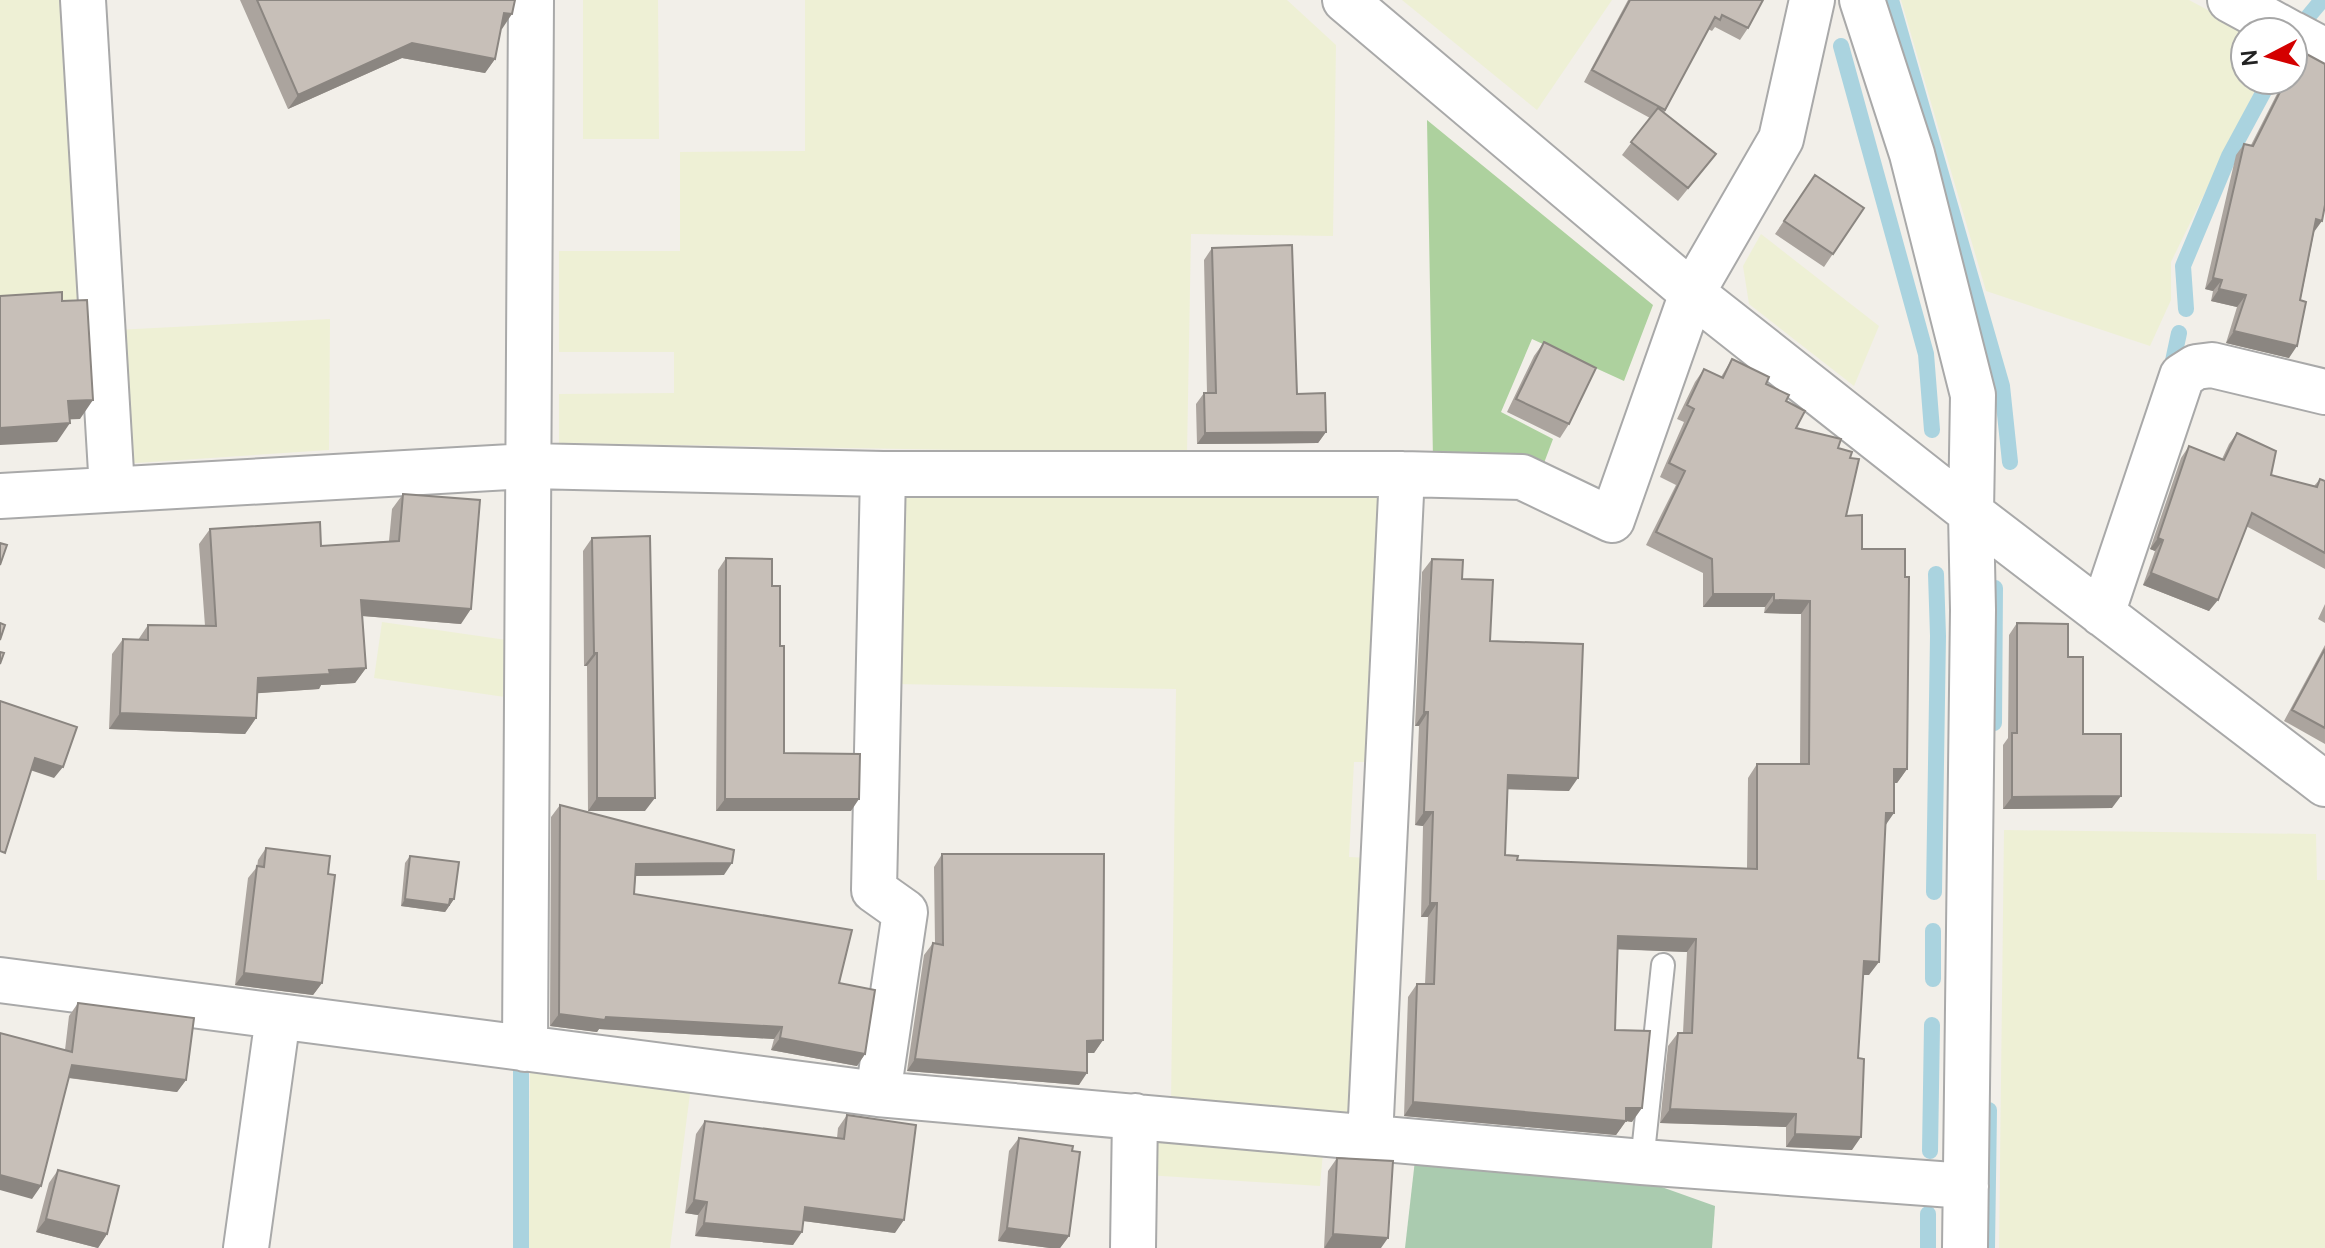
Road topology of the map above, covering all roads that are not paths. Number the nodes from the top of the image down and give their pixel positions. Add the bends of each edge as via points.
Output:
1 (83, 0) edge
2 (531, 0) edge
3 (1345, 0) edge
4 (1812, 0) edge
5 (1862, 0) edge
6 (2230, 0) edge
7 (2260, 16) edge
8 (1692, 293) junction
9 (2325, 392) edge
10 (529, 466) junction
11 (883, 474) junction
12 (1402, 474) junction
13 (112, 489) junction
14 (0, 496) edge
15 (1971, 513) junction
16 (2102, 614) junction
17 (2325, 784) edge
18 (1663, 965) edge
19 (0, 980) edge
20 (278, 1017) junction
21 (525, 1049) junction
22 (878, 1094) junction
23 (1135, 1116) junction
24 (1370, 1138) junction
25 (1642, 1162) junction
26 (1966, 1186) junction
27 (246, 1248) edge
28 (1133, 1248) edge
29 (1965, 1248) edge

1 - 13 street
2 - 10 street
3 - 8 street
4 - 8 street via 1781,139
5 - 15 street via 1912,154 1973,395
6 - 7 street
8 - 12 street via 1612,520 1522,477
8 - 15 street
9 - 16 street via 2212,365 2182,376
10 - 11 street
10 - 13 street
10 - 21 street
11 - 12 street
11 - 22 street via 874,890 905,912
12 - 24 street
13 - 14 street
15 - 16 street
15 - 26 street
16 - 17 street
18 - 25 lane
19 - 20 street
20 - 21 street
20 - 27 street
21 - 22 street
22 - 23 street
23 - 24 street
23 - 28 street
24 - 25 street
25 - 26 street
26 - 29 street

